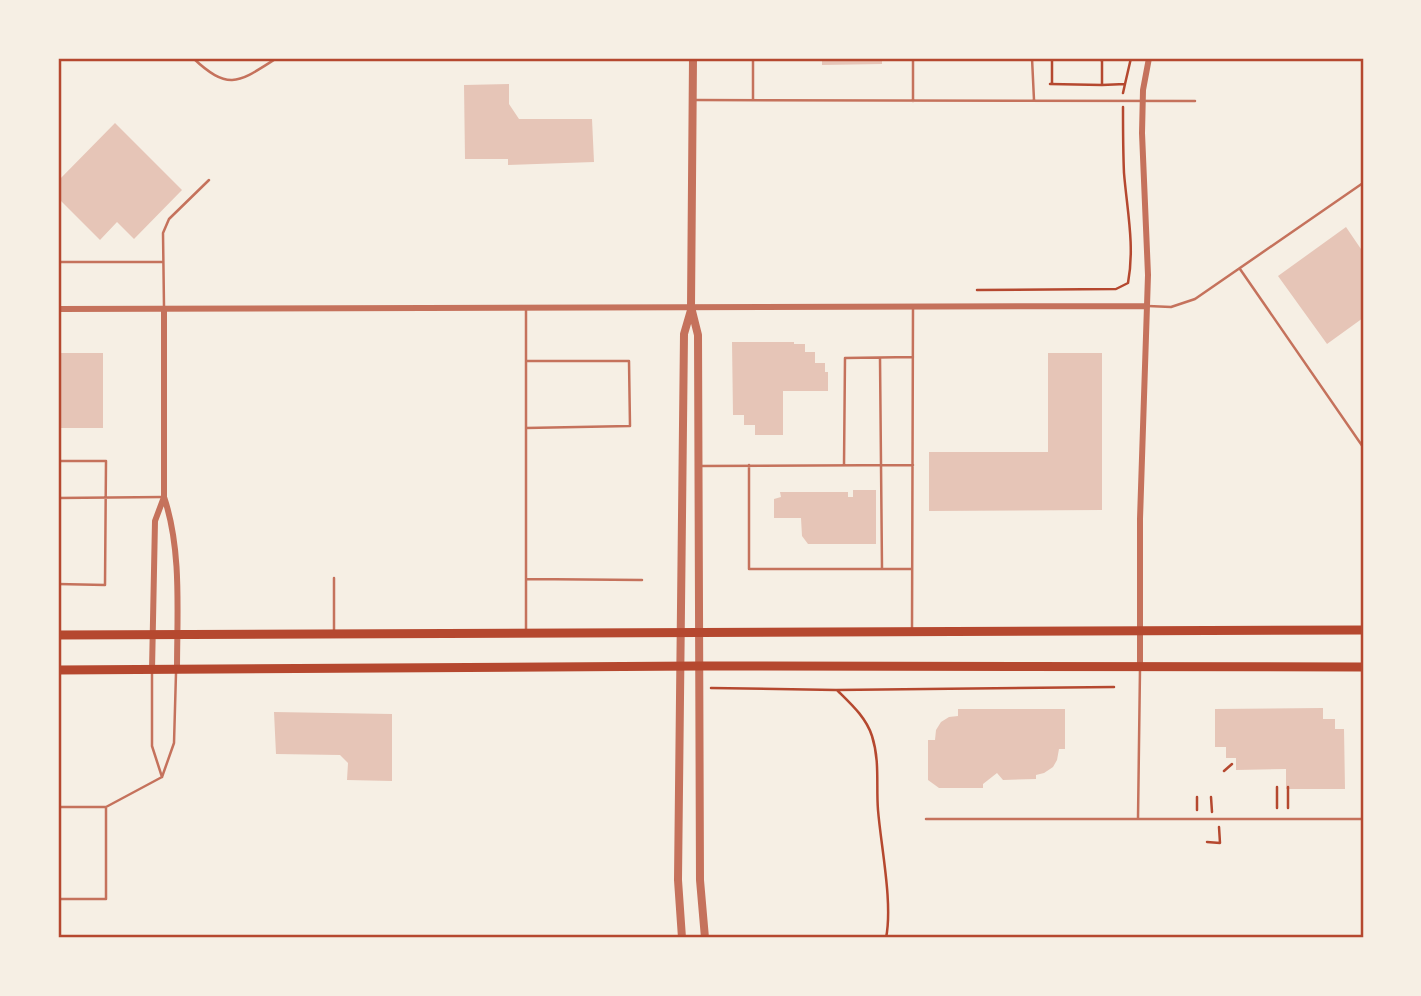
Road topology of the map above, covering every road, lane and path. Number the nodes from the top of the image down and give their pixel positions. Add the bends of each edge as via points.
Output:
1 (193, 58) edge
2 (277, 58) edge
3 (692, 58) edge
4 (753, 58) edge
5 (913, 58) edge
6 (1032, 58) edge
7 (1052, 58) edge
8 (1094, 58) edge
9 (1111, 58) edge
10 (1131, 58) edge
11 (1149, 58) edge
12 (1102, 60) junction
13 (1125, 84) junction
14 (1102, 85) junction
15 (692, 100) junction
16 (753, 100) junction
17 (913, 101) junction
18 (1195, 101) dead end
19 (1034, 102) junction
20 (1123, 102) junction
21 (1142, 102) junction
22 (209, 180) dead end
23 (1363, 183) edge
24 (58, 262) edge
25 (163, 262) junction
26 (1240, 269) junction
27 (977, 290) dead end
28 (1146, 306) junction
29 (526, 307) junction
30 (691, 307) junction
31 (914, 307) junction
32 (58, 309) edge
33 (164, 309) junction
34 (913, 357) junction
35 (880, 358) junction
36 (526, 360) junction
37 (526, 428) junction
38 (1362, 441) edge
39 (1363, 447) edge
40 (58, 461) edge
41 (749, 465) junction
42 (844, 465) junction
43 (880, 465) junction
44 (913, 465) junction
45 (699, 466) junction
46 (164, 497) junction
47 (58, 498) edge
48 (107, 498) junction
49 (881, 569) junction
50 (912, 569) junction
51 (334, 578) dead end
52 (526, 579) junction
53 (642, 580) dead end
54 (58, 584) edge
55 (1363, 630) edge
56 (1141, 631) junction
57 (912, 632) junction
58 (526, 633) junction
59 (681, 633) junction
60 (700, 633) junction
61 (334, 634) junction
62 (58, 635) edge
63 (153, 635) junction
64 (177, 635) junction
65 (699, 666) junction
66 (681, 667) junction
67 (1363, 667) edge
68 (1140, 669) junction
69 (58, 670) edge
70 (152, 670) junction
71 (177, 670) junction
72 (1114, 687) dead end
73 (711, 688) dead end
74 (836, 690) junction
75 (1232, 764) dead end
76 (1224, 771) dead end
77 (162, 777) junction
78 (1287, 787) dead end
79 (1277, 788) dead end
80 (1197, 797) dead end
81 (58, 807) edge
82 (106, 807) junction
83 (1277, 808) dead end
84 (1287, 808) dead end
85 (1197, 810) dead end
86 (1363, 818) edge
87 (926, 819) dead end
88 (1138, 819) junction
89 (58, 899) edge
90 (887, 937) edge
91 (681, 938) edge
92 (705, 938) edge

1 - 2 lane via 211,75 233,80
3 - 15 street
4 - 16 lane
5 - 17 lane
6 - 19 lane
7 - 14 path via 1051,84
8 - 12 path
9 - 12 path
10 - 13 path
11 - 21 street
12 - 14 path
13 - 14 path
13 - 20 path
15 - 16 lane
15 - 30 street
16 - 17 lane
17 - 19 lane
18 - 21 lane
19 - 20 lane
20 - 21 lane
20 - 27 path via 1131,253 1128,283 1116,289
21 - 28 street
22 - 25 lane via 169,219 163,233
23 - 26 lane
24 - 25 lane
25 - 33 lane
26 - 28 lane via 1195,299 1171,307
26 - 38 lane
28 - 31 street
28 - 56 street
29 - 30 street
29 - 33 street
29 - 36 lane
30 - 31 street
30 - 45 street via 698,335
30 - 59 street via 684,334
31 - 34 lane
32 - 33 street
33 - 46 street
34 - 35 lane
34 - 44 lane
35 - 42 lane via 845,358
35 - 43 lane
36 - 37 lane
36 - 37 lane via 629,360 630,426
37 - 52 lane
38 - 39 lane
40 - 48 lane via 106,461
41 - 42 lane
41 - 45 lane
41 - 49 lane via 749,569
42 - 43 lane
43 - 44 lane
43 - 49 lane
44 - 50 lane
45 - 60 street
46 - 48 lane
46 - 63 street via 155,521
46 - 64 street via 172,522
47 - 48 lane
48 - 54 lane via 105,585
49 - 50 lane
50 - 57 lane
51 - 61 lane
52 - 53 lane
52 - 58 lane
55 - 56 main road
56 - 57 main road
56 - 68 street
57 - 60 main road
58 - 59 main road
58 - 61 main road
59 - 60 main road
59 - 66 street
60 - 65 street
61 - 64 main road
62 - 63 main road
63 - 64 main road
63 - 70 street
64 - 71 street
65 - 66 main road
65 - 68 main road
65 - 92 street via 700,880
66 - 71 main road
66 - 91 street
67 - 68 main road
68 - 88 lane
69 - 70 main road
70 - 71 main road
70 - 77 lane via 152,746
71 - 77 lane via 174,743
72 - 74 path
73 - 74 path
74 - 90 path via 856,708 872,733 878,762
75 - 76 path
77 - 82 lane
78 - 84 path
79 - 83 path
80 - 85 path
81 - 82 lane
82 - 89 lane via 106,899
86 - 88 lane
87 - 88 lane

